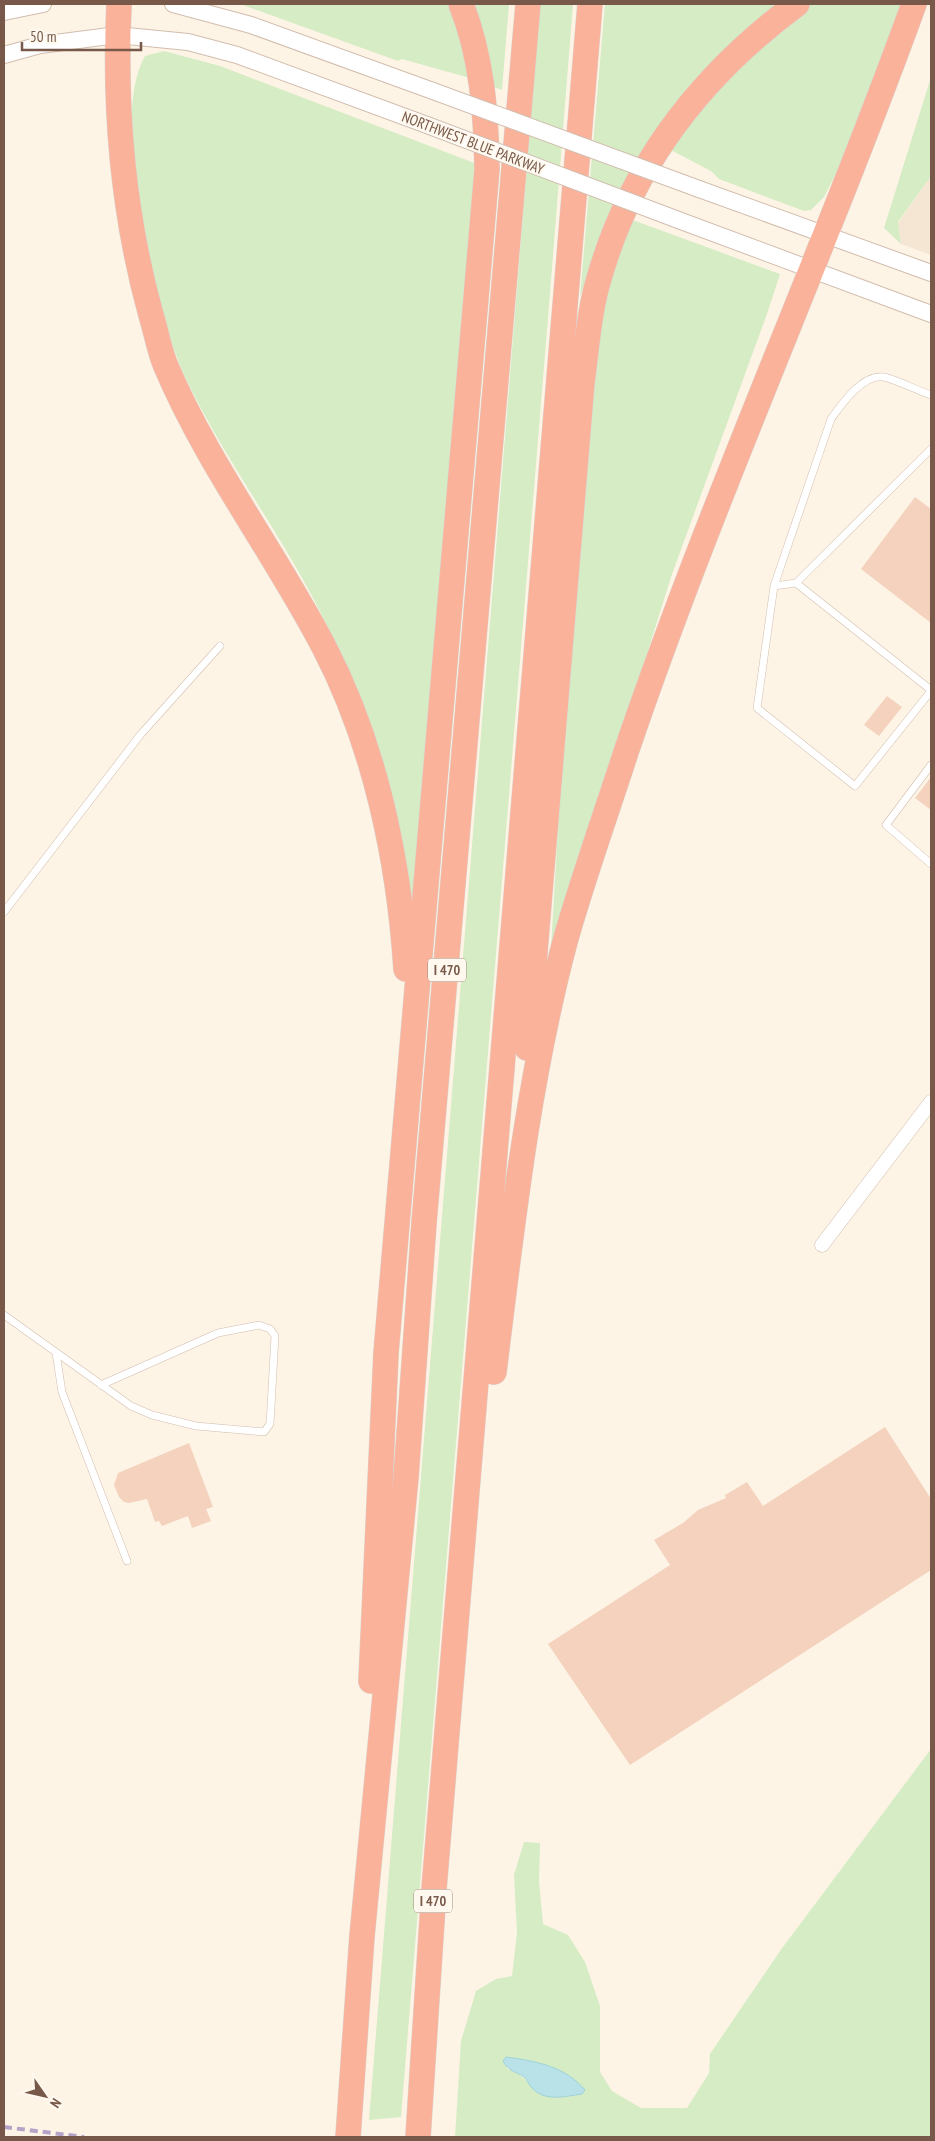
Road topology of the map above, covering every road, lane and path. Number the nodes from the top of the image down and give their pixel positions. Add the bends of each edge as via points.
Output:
1 (43, 4) edge
2 (119, 4) edge
3 (173, 4) edge
4 (461, 4) edge
5 (528, 4) edge
6 (590, 4) edge
7 (797, 4) edge
8 (914, 4) edge
9 (4, 12) edge
10 (117, 34) junction
11 (4, 55) edge
12 (826, 234) junction
13 (812, 270) junction
14 (931, 273) edge
15 (931, 314) edge
16 (931, 395) edge
17 (931, 449) edge
18 (796, 583) junction
19 (774, 586) junction
20 (220, 646) dead end
21 (931, 691) edge
22 (931, 765) edge
23 (931, 864) edge
24 (4, 912) edge
25 (410, 1052) junction
26 (931, 1102) edge
27 (513, 1220) junction
28 (822, 1245) dead end
29 (4, 1315) edge
30 (56, 1353) junction
31 (101, 1385) junction
32 (127, 1561) dead end
33 (453, 1666) junction
34 (362, 1936) junction
35 (348, 2131) edge
36 (419, 2137) edge

1 - 9 street
2 - 10 highway
3 - 12 street, bridge via 251,25
4 - 25 highway via 479,60 488,169
5 - 34 highway, I 470 via 425,1213 406,1477
6 - 33 highway, I 470
7 - 27 highway via 729,60 692,101 658,147 633,191 599,276 582,383
8 - 12 highway
10 - 11 street, NORTHWEST BLUE PARKWAY via 40,45
10 - 13 street, NORTHWEST BLUE PARKWAY, bridge via 188,42 237,55
10 - 25 highway via 123,181 138,267 165,363 204,441 325,649 352,710 377,786 395,875 405,958
12 - 13 highway
12 - 14 street
13 - 15 street, NORTHWEST BLUE PARKWAY
13 - 27 highway via 668,631 587,868 548,1014
16 - 19 lane via 882,376 864,382 847,396 832,419
17 - 18 lane
18 - 19 lane
18 - 21 lane
19 - 21 lane via 757,708 855,786
20 - 24 lane via 141,734
22 - 23 lane via 886,825
25 - 34 highway via 386,1352
26 - 28 street
27 - 33 highway
29 - 30 lane
30 - 31 lane
30 - 32 lane via 62,1392
31 - 31 lane via 218,1333 258,1326 270,1329 275,1336 270,1424 264,1432 196,1426 152,1414 131,1406
33 - 36 highway, I 470 via 434,1889
34 - 35 highway, I 470

